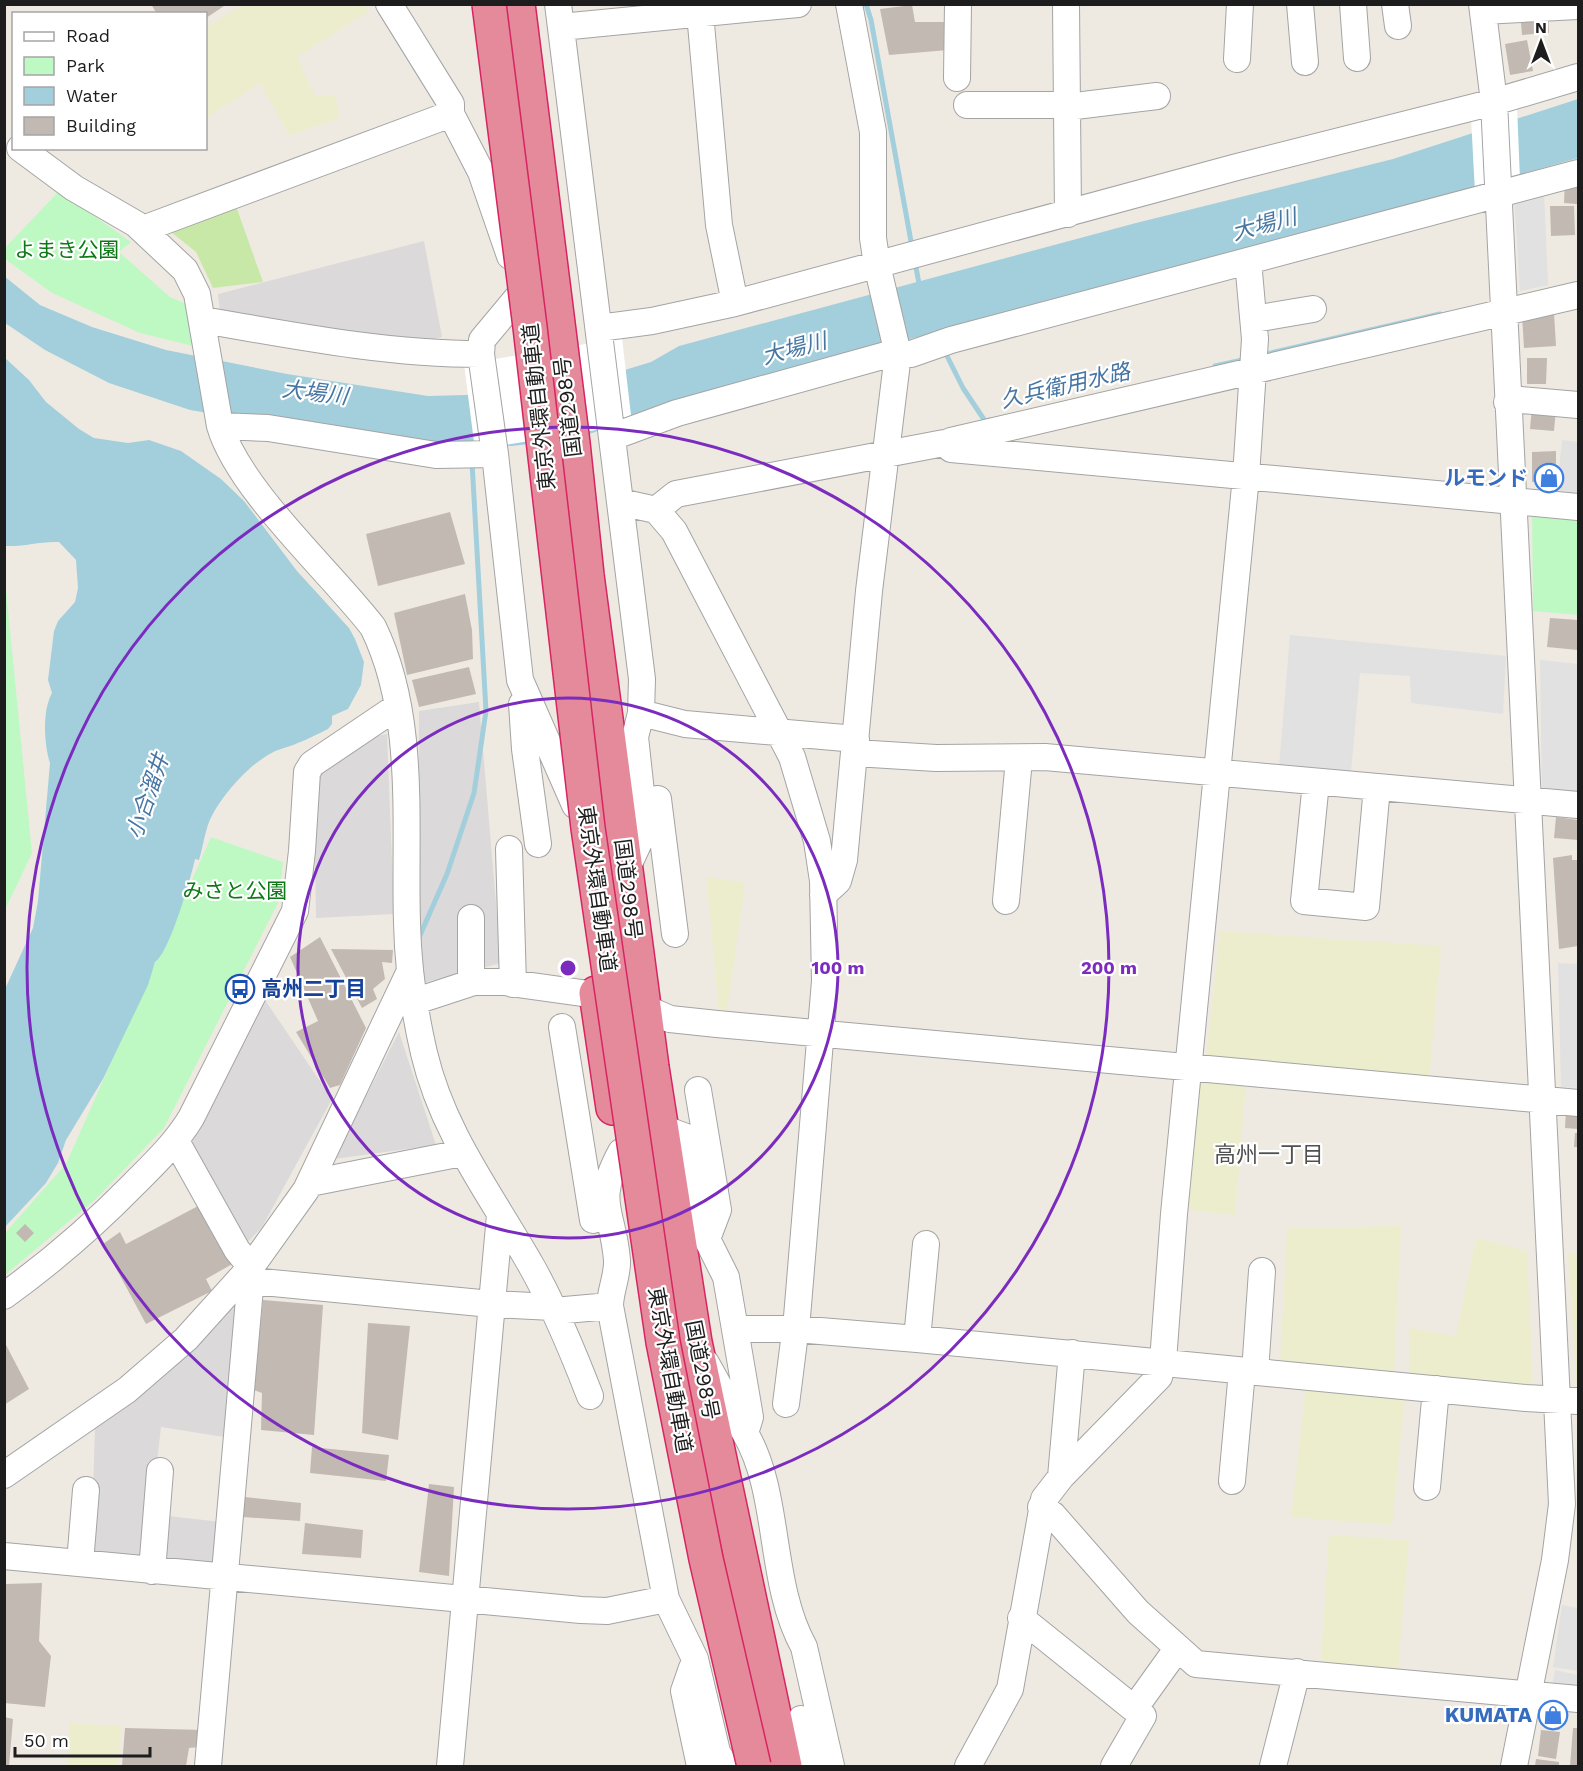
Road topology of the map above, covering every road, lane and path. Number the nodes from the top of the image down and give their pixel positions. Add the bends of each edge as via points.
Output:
1 (481, 4) edge
2 (489, 4) edge
3 (511, 4) edge
4 (518, 4) edge
5 (798, 4) edge
6 (849, 4) edge
7 (958, 4) edge
8 (1066, 4) edge
9 (1240, 4) edge
10 (1300, 4) edge
11 (1353, 4) edge
12 (1578, 6) edge
13 (398, 7) edge
14 (1482, 8) edge
15 (700, 13) junction
16 (560, 16) edge
17 (1357, 58) dead end
18 (1237, 59) dead end
19 (1305, 62) dead end
20 (1578, 77) edge
21 (957, 78) dead end
22 (1157, 96) dead end
23 (967, 105) dead end
24 (1067, 106) junction
25 (1495, 107) junction
26 (451, 114) junction
27 (22, 150) edge
28 (1578, 173) edge
29 (1498, 189) junction
30 (1068, 214) junction
31 (143, 229) junction
32 (511, 259) junction
33 (1248, 261) junction
34 (888, 262) junction
35 (1578, 295) edge
36 (517, 298) junction
37 (735, 303) junction
38 (1313, 309) dead end
39 (1504, 313) junction
40 (1254, 319) junction
41 (205, 330) junction
42 (600, 337) junction
43 (898, 349) junction
44 (481, 354) junction
45 (1254, 372) junction
46 (1507, 402) junction
47 (1578, 405) edge
48 (219, 423) junction
49 (612, 437) junction
50 (944, 443) junction
51 (495, 454) junction
52 (885, 455) junction
53 (1246, 476) junction
54 (620, 502) junction
55 (1512, 502) junction
56 (1578, 507) edge
57 (656, 510) junction
58 (520, 680) junction
59 (398, 706) junction
60 (641, 713) junction
61 (781, 733) junction
62 (856, 746) junction
63 (1019, 759) junction
64 (1216, 772) junction
65 (1316, 782) junction
66 (1377, 788) junction
67 (1527, 800) junction
68 (1578, 805) edge
69 (574, 806) junction
70 (538, 844) dead end
71 (509, 849) dead end
72 (626, 870) junction
73 (823, 895) junction
74 (1006, 901) dead end
75 (471, 918) dead end
76 (675, 934) dead end
77 (410, 973) junction
78 (471, 983) junction
79 (513, 984) junction
80 (596, 995) junction
81 (413, 1002) junction
82 (645, 1008) junction
83 (562, 1027) dead end
84 (821, 1034) junction
85 (1189, 1068) junction
86 (698, 1090) dead end
87 (1542, 1100) junction
88 (1578, 1103) edge
89 (662, 1128) junction
90 (177, 1141) junction
91 (621, 1152) junction
92 (462, 1153) junction
93 (310, 1183) junction
94 (500, 1215) junction
95 (707, 1239) junction
96 (926, 1244) dead end
97 (251, 1271) junction
98 (1262, 1272) dead end
99 (613, 1279) junction
100 (4, 1296) edge
101 (491, 1305) junction
102 (610, 1306) junction
103 (553, 1310) junction
104 (736, 1329) junction
105 (796, 1329) junction
106 (917, 1339) junction
107 (695, 1342) junction
108 (152, 1348) dead end
109 (1072, 1353) junction
110 (1163, 1361) junction
111 (1248, 1372) junction
112 (1436, 1389) junction
113 (590, 1396) dead end
114 (1569, 1400) edge
115 (786, 1404) dead end
116 (745, 1433) junction
117 (4, 1454) edge
118 (160, 1471) dead end
119 (4, 1475) edge
120 (1061, 1477) junction
121 (1232, 1481) dead end
122 (1426, 1487) dead end
123 (86, 1490) dead end
124 (1041, 1507) junction
125 (4, 1556) edge
126 (80, 1563) junction
127 (152, 1571) junction
128 (226, 1578) junction
129 (666, 1599) junction
130 (465, 1600) junction
131 (1021, 1618) junction
132 (795, 1631) junction
133 (1177, 1649) junction
134 (694, 1659) junction
135 (1297, 1672) junction
136 (1528, 1693) junction
137 (1578, 1699) edge
138 (1134, 1709) junction
139 (208, 1767) edge
140 (450, 1767) edge
141 (700, 1767) edge
142 (725, 1767) edge
143 (744, 1767) edge
144 (754, 1767) edge
145 (775, 1767) edge
146 (785, 1767) edge
147 (810, 1767) edge
148 (831, 1767) edge
149 (968, 1767) edge
150 (1114, 1767) edge
151 (1274, 1767) edge
152 (1514, 1767) edge

1 - 32 highway, 国道298号
2 - 144 highway, 東京外環自動車道, bridge via 531,327 588,828 663,1342 706,1559
3 - 145 highway, 東京外環自動車道 via 547,326 644,1094 726,1553
4 - 72 highway, 国道298号
5 - 15 street
6 - 34 street via 873,132 873,238
7 - 21 street
8 - 24 street
9 - 18 street
10 - 19 street
11 - 17 street
12 - 14 street
13 - 26 street via 451,104
14 - 25 street
15 - 16 street
15 - 37 street via 720,225
16 - 42 street
20 - 25 street
22 - 24 street
23 - 24 street
24 - 30 street
25 - 29 street
25 - 30 street via 1237,167
26 - 31 street
26 - 32 street via 481,172
27 - 31 street via 48,171
28 - 29 street
29 - 33 street
29 - 39 street
30 - 34 street
31 - 41 street via 185,270 195,288
32 - 36 highway, 国道298号
33 - 40 street
33 - 43 street via 911,354
34 - 37 street
34 - 43 street
35 - 39 street
36 - 44 street via 482,340
36 - 69 highway, 国道298号
37 - 42 street
38 - 40 street
39 - 45 street
39 - 46 street
40 - 45 street
41 - 44 street via 411,353
41 - 48 street
42 - 49 street
43 - 49 street via 677,413
43 - 52 street
44 - 51 street
45 - 50 street
45 - 53 street
46 - 47 street
46 - 55 street
48 - 51 street via 436,455
48 - 59 street via 236,461 257,490 373,627 385,651
49 - 54 street
50 - 52 street
50 - 53 street via 951,449
51 - 58 street
52 - 57 street via 676,494
52 - 62 street
53 - 55 street
53 - 64 street
54 - 57 street
54 - 60 street via 642,679
55 - 56 street
55 - 67 street
57 - 61 street via 675,531
58 - 69 street
58 - 70 street
59 - 77 street via 403,745
59 - 90 street via 312,764 307,772 295,911
60 - 61 street via 685,724
60 - 72 street via 635,737 645,829
60 - 76 street via 650,738
61 - 62 street
61 - 73 street via 805,795 817,841
62 - 63 street via 936,758
62 - 73 street via 844,860 838,881
63 - 64 street via 1045,757
63 - 74 street
64 - 65 street
64 - 85 street
65 - 66 street
65 - 66 street via 1304,902 1366,907
66 - 67 street
67 - 68 street
67 - 87 street
69 - 80 highway, 国道298号
71 - 79 street
72 - 82 highway, 国道298号
73 - 84 street via 825,981
75 - 78 street
77 - 81 street
77 - 93 street
78 - 79 street
78 - 81 street
79 - 80 street
80 - 82 street
80 - 91 highway, 国道298号
81 - 92 street via 432,1082
82 - 84 street via 670,1018
82 - 89 highway, 国道298号
83 - 99 street via 599,1258
84 - 85 street
84 - 105 street
85 - 87 street
85 - 110 street
86 - 95 street via 718,1210
87 - 88 street
87 - 114 street
89 - 95 street via 686,1137 698,1221
89 - 107 highway, 国道298号
90 - 97 street
90 - 100 street via 90,1229
91 - 99 street via 608,1175 604,1195 617,1262
91 - 143 highway, 国道298号 via 665,1416
92 - 93 street
92 - 94 street
93 - 97 street
94 - 101 street
94 - 103 street
95 - 104 street via 726,1278
96 - 106 street
97 - 101 street
97 - 119 street via 186,1339 127,1390
97 - 128 street
98 - 111 street
99 - 102 street
101 - 103 street
101 - 130 street
102 - 103 street
102 - 129 street
103 - 113 street
104 - 105 street
104 - 116 street via 750,1417
105 - 106 street
105 - 115 street
106 - 109 street
107 - 116 street
107 - 146 highway, 国道298号
108 - 117 street via 97,1392
109 - 110 street
109 - 120 street
110 - 111 street
110 - 120 street via 1159,1377
111 - 112 street
111 - 121 street
112 - 114 street
112 - 122 street
114 - 136 street via 1562,1517
116 - 132 street via 758,1454 780,1574
118 - 127 street
120 - 124 street
123 - 126 street
124 - 131 street
124 - 133 street via 1053,1515 1099,1570
125 - 126 street
126 - 127 street
127 - 128 street
128 - 130 street
128 - 139 street
129 - 130 street via 607,1611
129 - 134 street
130 - 140 street
131 - 138 street
131 - 149 street via 1010,1689
132 - 147 street via 788,1655
132 - 148 street via 804,1647
133 - 135 street via 1196,1664
133 - 138 street
134 - 141 street via 684,1691
134 - 142 street via 717,1752
135 - 136 street
135 - 151 street
136 - 137 street
136 - 152 street
138 - 150 street via 1143,1716

